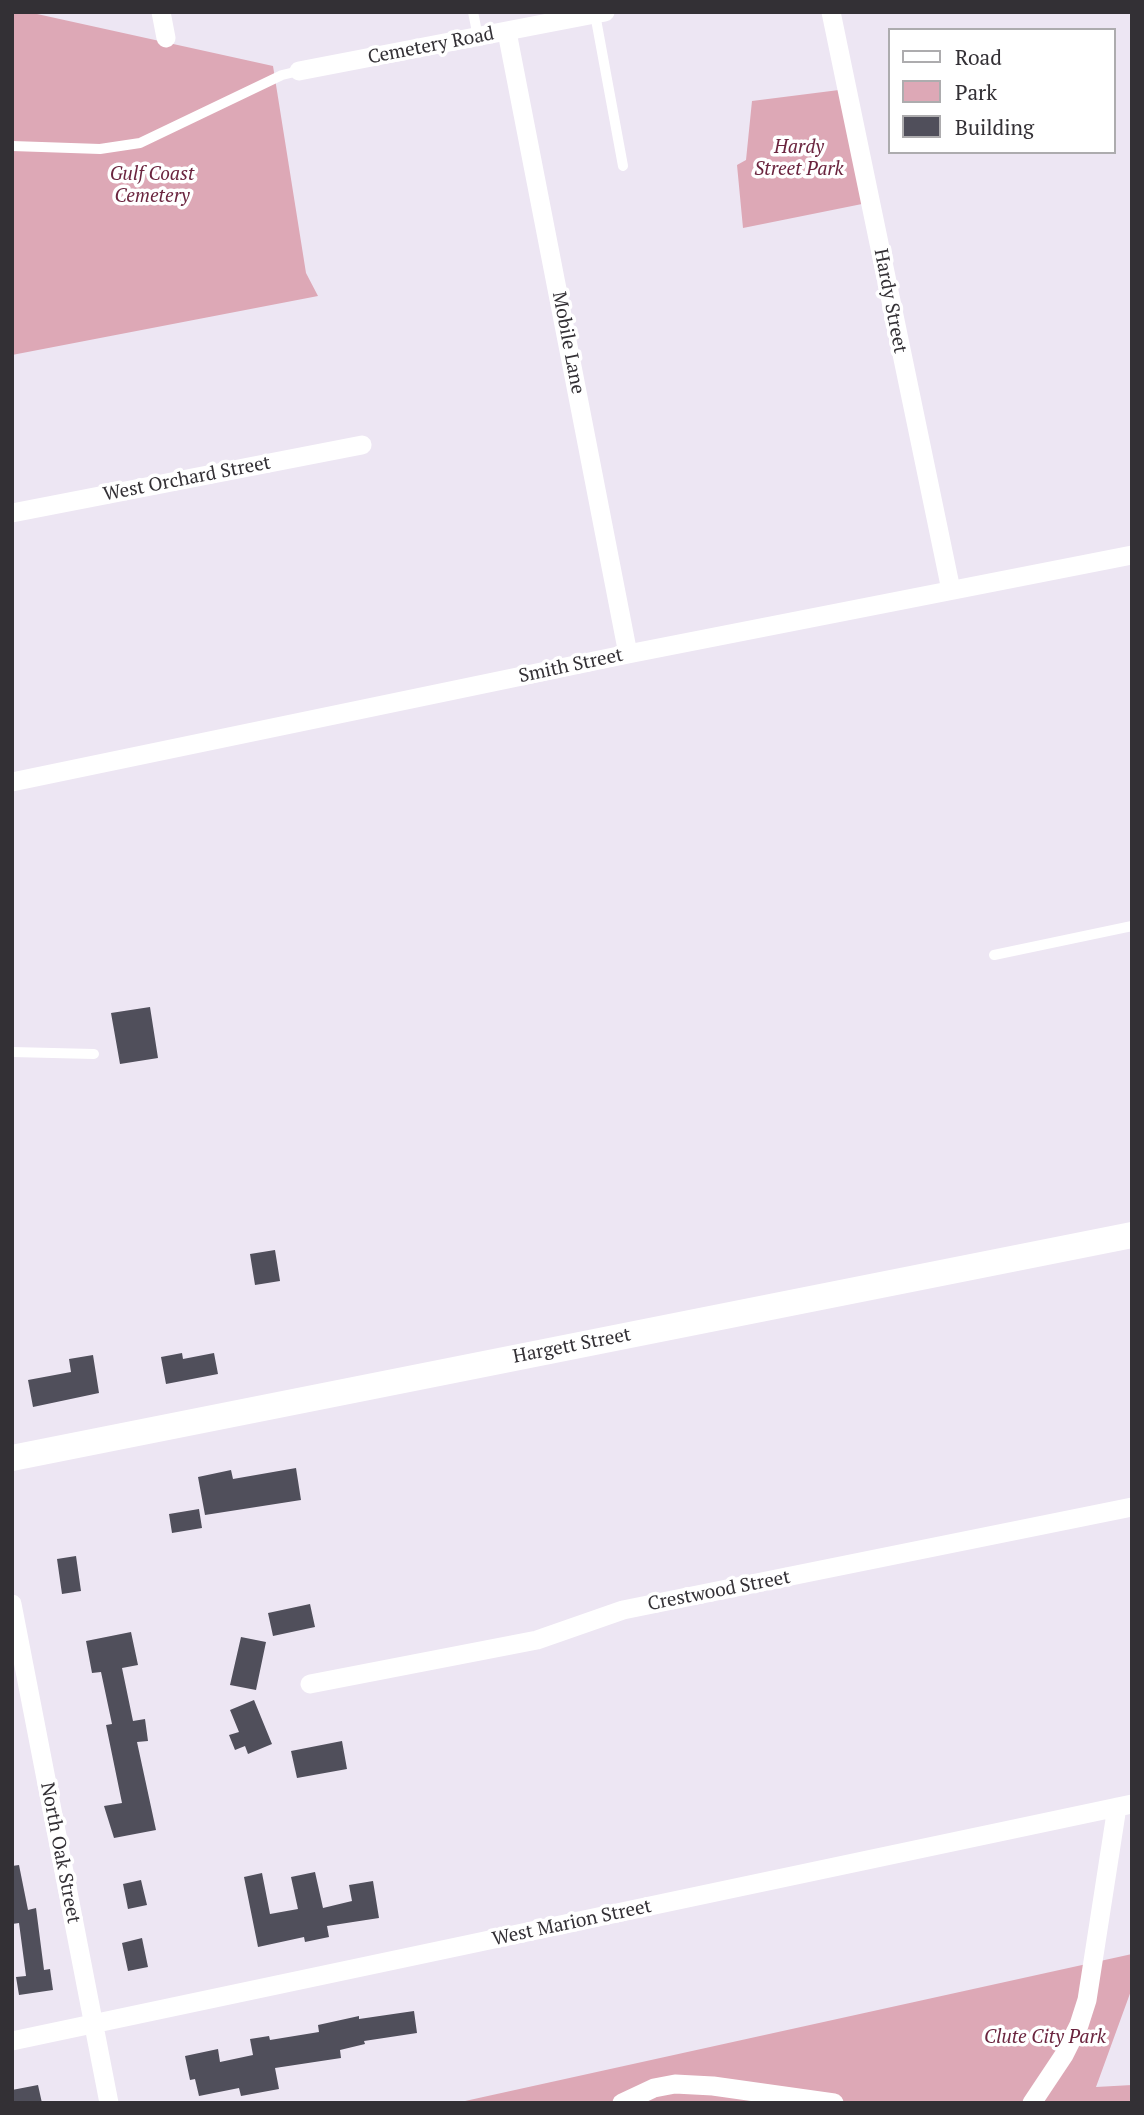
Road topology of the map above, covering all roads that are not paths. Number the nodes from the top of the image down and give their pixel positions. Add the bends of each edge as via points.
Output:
1 (161, 12) edge
2 (473, 12) edge
3 (831, 12) edge
4 (601, 13) edge
5 (507, 32) junction
6 (478, 37) junction
7 (166, 38) dead end
8 (299, 71) joint
9 (12, 146) edge
10 (623, 166) dead end
11 (362, 445) dead end
12 (12, 513) edge
13 (1132, 555) edge
14 (951, 590) junction
15 (628, 654) junction
16 (12, 782) edge
17 (1132, 926) edge
18 (994, 955) dead end
19 (12, 1052) edge
20 (94, 1054) dead end
21 (1132, 1235) edge
22 (12, 1458) edge
23 (1132, 1507) edge
24 (12, 1604) edge
25 (310, 1684) dead end
26 (1124, 1806) edge
27 (93, 2024) junction
28 (12, 2042) edge
29 (109, 2103) edge
30 (622, 2103) edge
31 (834, 2103) edge
32 (1032, 2103) edge

1 - 7 street
2 - 6 lane
3 - 14 street, Hardy Street
4 - 5 street, Cemetery Road
4 - 10 lane
5 - 6 street, Cemetery Road
5 - 15 street, Mobile Lane
6 - 8 street, Cemetery Road
8 - 9 lane via 140,143 100,149
11 - 12 street, West Orchard Street
13 - 14 street, Smith Street
14 - 15 street, Smith Street
15 - 16 street, Smith Street
17 - 18 lane
19 - 20 lane
21 - 22 street, Hargett Street
23 - 25 street, Crestwood Street via 622,1610 537,1640
24 - 27 street, North Oak Street
26 - 27 street, West Marion Street
26 - 32 street via 1087,2000 1079,2025
27 - 28 street, West Marion Street
27 - 29 street, North Oak Street
30 - 31 street via 675,2084

